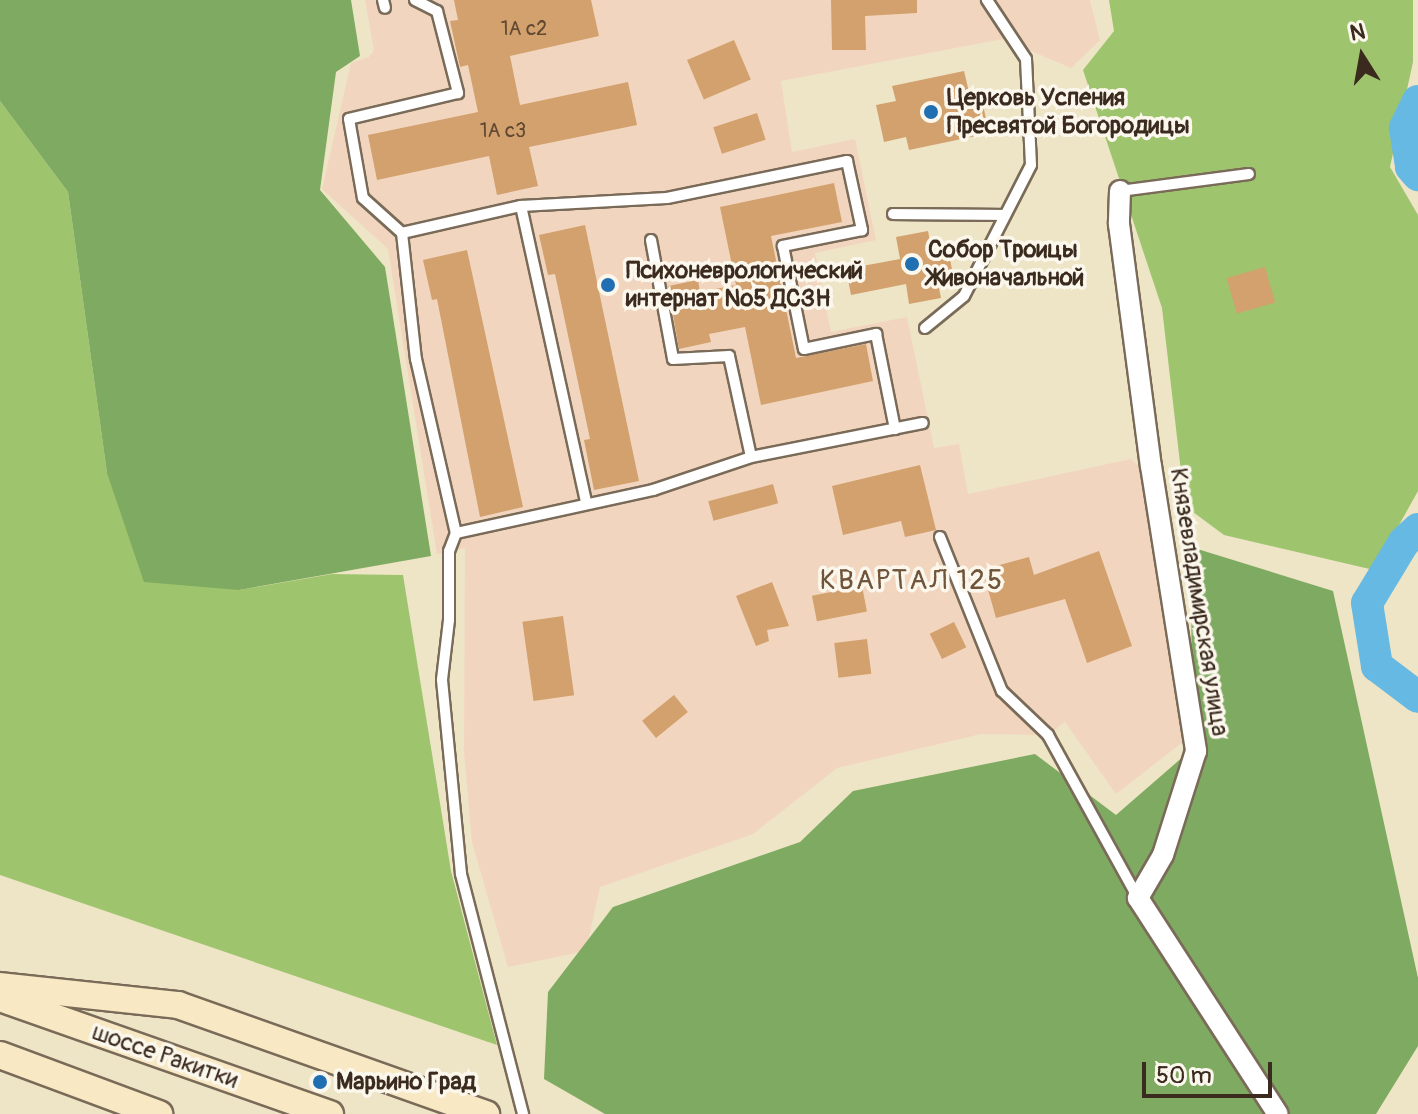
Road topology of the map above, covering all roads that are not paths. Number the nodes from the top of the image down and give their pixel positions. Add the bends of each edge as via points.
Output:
1 (415, 0) edge
2 (987, 0) edge
3 (1249, 174) dead end
4 (1120, 191) joint
5 (521, 206) junction
6 (893, 214) dead end
7 (1005, 215) junction
8 (402, 233) junction
9 (651, 240) dead end
10 (925, 328) dead end
11 (923, 423) dead end
12 (895, 429) junction
13 (751, 457) junction
14 (586, 502) junction
15 (456, 533) junction
16 (940, 537) dead end
17 (1138, 898) junction
18 (0, 986) edge
19 (0, 998) edge
20 (0, 1055) edge
21 (159, 1114) edge
22 (330, 1114) edge
23 (486, 1114) edge
24 (523, 1114) edge
25 (1278, 1114) edge

1 - 8 lane via 437,11 458,93 349,119 363,198
2 - 7 lane via 1026,59 1031,165
3 - 4 lane
4 - 17 street, Князевладимирская улица via 1119,224 1151,466 1196,751 1163,855
5 - 8 lane
5 - 12 lane via 667,198 847,161 862,230 783,246 804,349 876,334
5 - 14 lane
6 - 7 lane
7 - 10 lane via 964,296
8 - 15 lane via 416,359
9 - 13 lane via 673,359 729,356
11 - 12 lane
12 - 13 lane
13 - 14 lane via 653,490
14 - 15 lane
15 - 24 lane via 449,551 442,680 461,874
16 - 17 lane via 1002,691 1048,735
17 - 25 street
18 - 23 street via 178,1005
19 - 22 street, шоссе Ракитки
20 - 21 street

